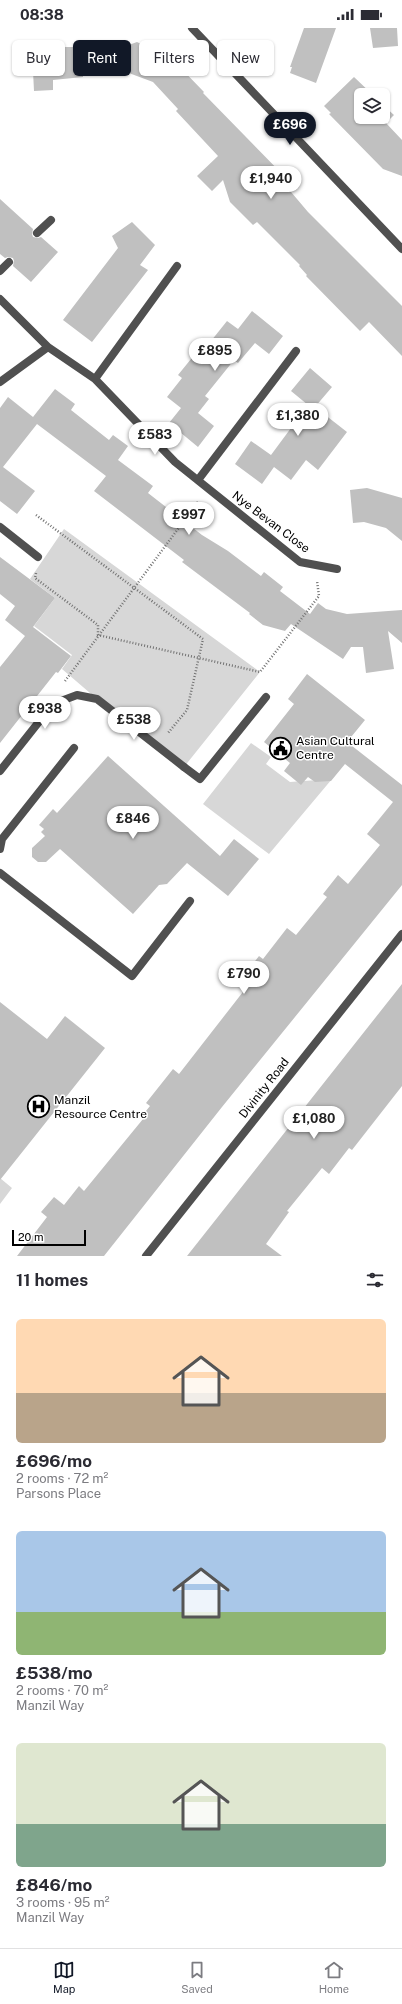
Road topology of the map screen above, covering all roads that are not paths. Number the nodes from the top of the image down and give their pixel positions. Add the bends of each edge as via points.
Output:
1 (192, 28) edge
2 (51, 220) dead end
3 (37, 233) dead end
4 (398, 241) edge
5 (402, 249) edge
6 (9, 262) dead end
7 (177, 266) dead end
8 (0, 270) edge
9 (0, 299) edge
10 (48, 346) junction
11 (296, 352) dead end
12 (95, 378) junction
13 (0, 382) edge
14 (198, 480) junction
15 (0, 527) edge
16 (38, 557) road end
17 (337, 568) dead end
18 (266, 697) dead end
19 (74, 748) dead end
20 (0, 771) edge
21 (0, 849) edge
22 (0, 873) edge
23 (190, 901) dead end
24 (402, 934) edge
25 (146, 1256) edge

1 - 4 street
2 - 3 street
4 - 5 street
6 - 8 street
7 - 12 street
9 - 10 street, Nye Bevan Close
10 - 12 street, Nye Bevan Close
10 - 13 street
11 - 14 street
12 - 14 street, Nye Bevan Close via 175,462
14 - 17 street, Nye Bevan Close via 300,562
15 - 16 street
18 - 20 street via 200,779 97,699 77,695 52,704
19 - 21 street via 2,839
22 - 23 street via 132,976
24 - 25 street, Divinity Road

